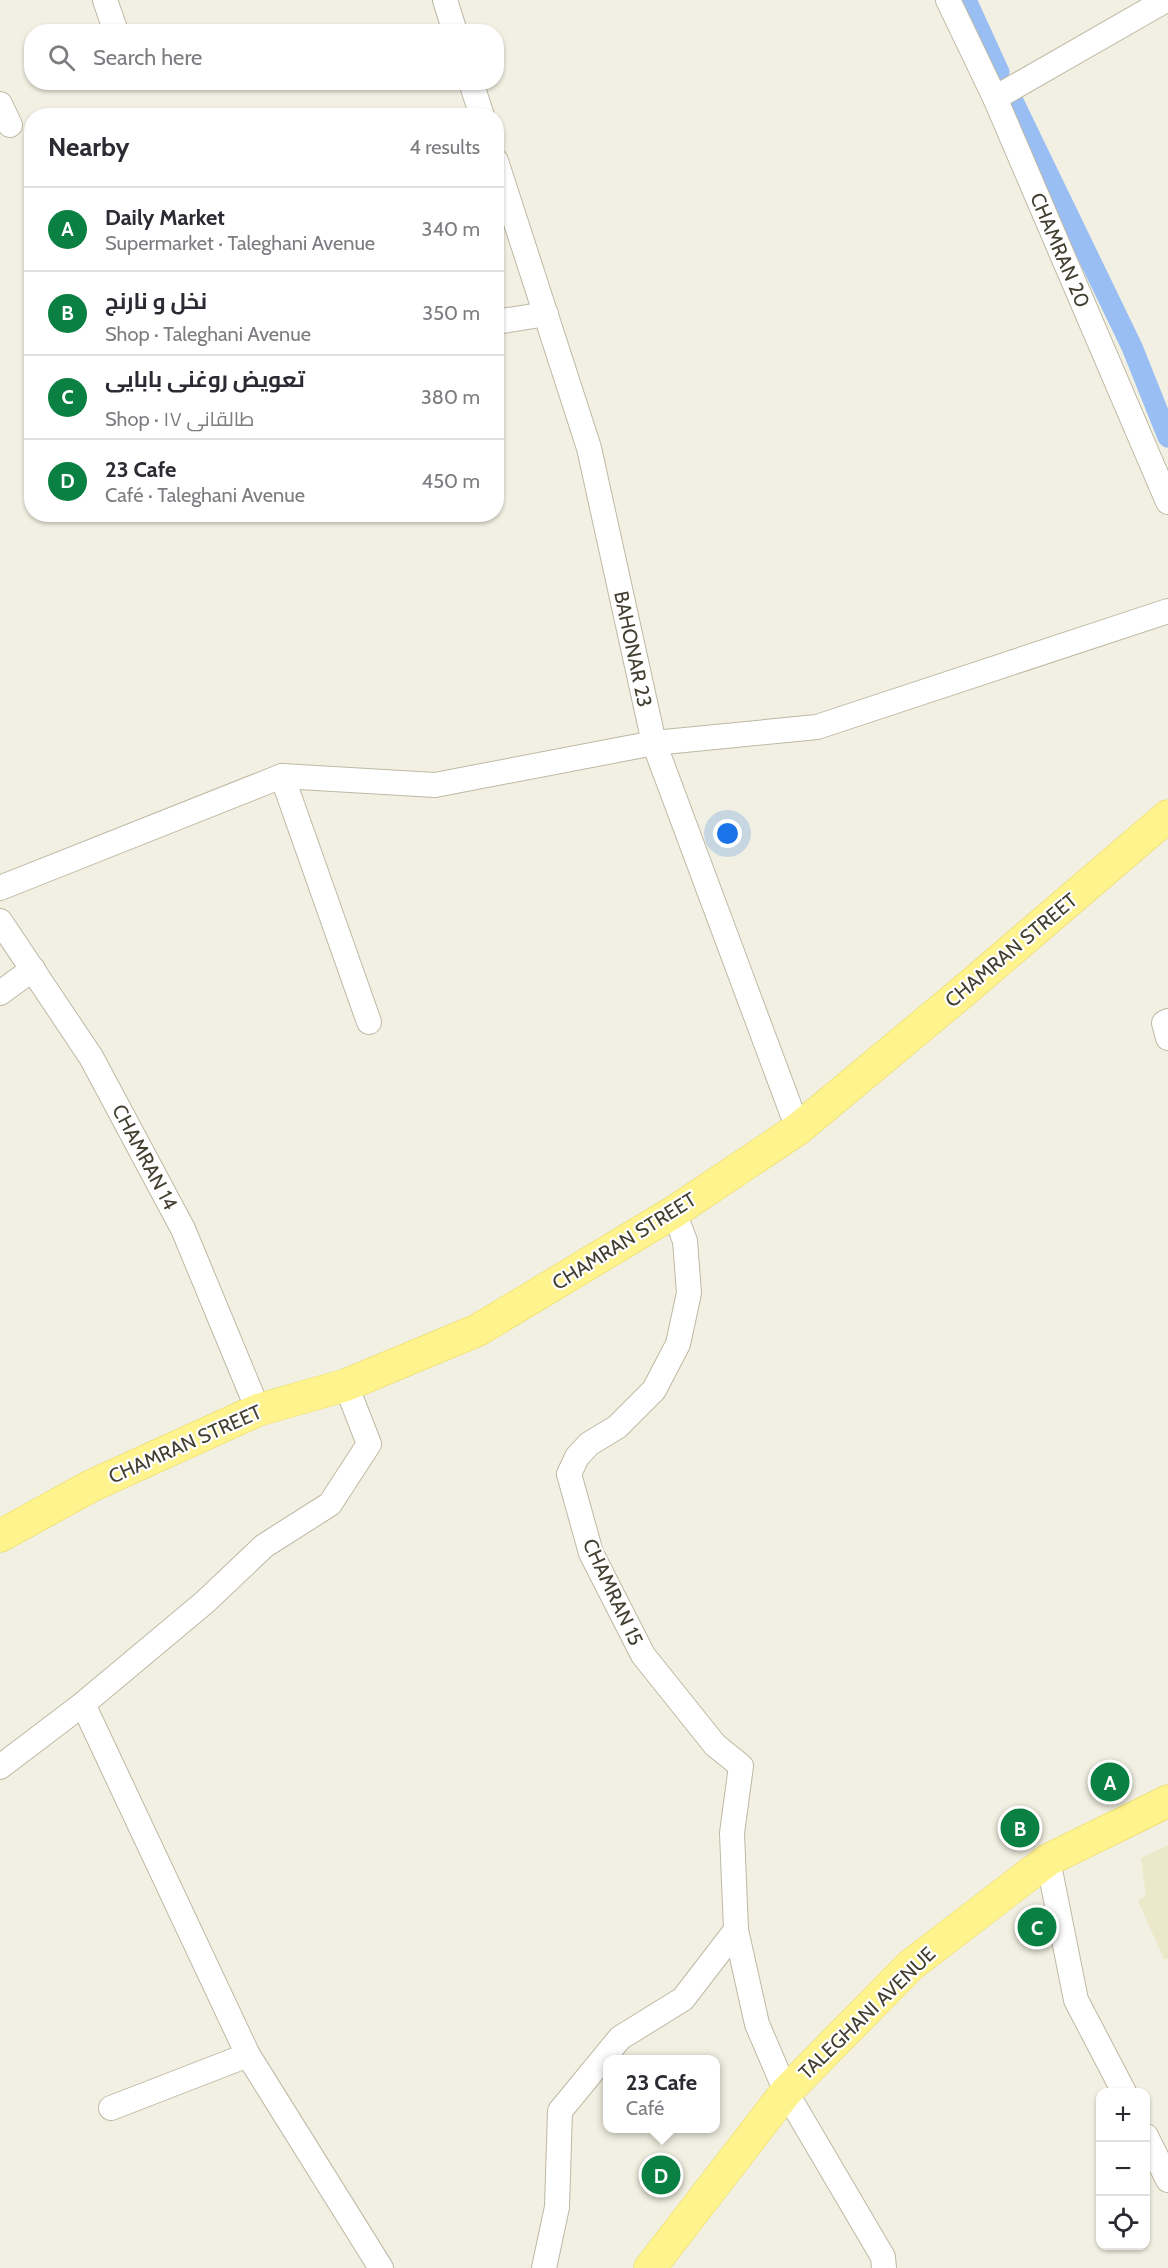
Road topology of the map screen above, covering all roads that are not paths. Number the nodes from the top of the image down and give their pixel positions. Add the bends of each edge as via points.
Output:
1 (105, 0) edge
2 (445, 0) edge
3 (948, 0) edge
4 (1166, 0) edge
5 (113, 24) edge
6 (452, 24) edge
7 (474, 90) edge
8 (995, 98) junction
9 (479, 108) edge
10 (504, 185) edge
11 (546, 314) junction
12 (504, 321) edge
13 (1168, 502) edge
14 (1168, 610) edge
15 (654, 743) junction
16 (282, 776) junction
17 (1168, 816) edge
18 (0, 888) edge
19 (0, 921) edge
20 (33, 969) junction
21 (0, 993) edge
22 (1168, 1021) edge
23 (369, 1022) dead end
24 (1168, 1038) edge
25 (798, 1129) junction
26 (674, 1212) junction
27 (346, 1385) junction
28 (258, 1410) junction
29 (0, 1536) edge
30 (83, 1704) junction
31 (0, 1767) edge
32 (1168, 1801) edge
33 (1048, 1860) junction
34 (736, 1930) junction
35 (248, 2055) junction
36 (606, 2055) edge
37 (603, 2059) edge
38 (1122, 2088) edge
39 (786, 2092) junction
40 (111, 2108) dead end
41 (1149, 2142) edge
42 (1168, 2180) edge
43 (381, 2268) edge
44 (544, 2268) edge
45 (650, 2268) edge
46 (884, 2268) edge

1 - 5 street
2 - 6 street
3 - 8 street, CHAMRAN 20
4 - 8 street
7 - 9 street
8 - 13 street, CHAMRAN 20
10 - 11 street, BAHONAR 23
11 - 12 street
11 - 15 street, BAHONAR 23 via 589,448
14 - 15 street via 817,727
15 - 16 street via 435,785
15 - 25 street, BAHONAR 23
16 - 18 street
16 - 23 street
17 - 25 main road, CHAMRAN STREET
19 - 20 street, CHAMRAN 14
20 - 21 street
20 - 28 street, CHAMRAN 14 via 91,1057 183,1229
22 - 24 street via 1164,1023
25 - 26 main road, CHAMRAN STREET
26 - 27 main road, CHAMRAN STREET via 478,1330
26 - 34 street, CHAMRAN 15 via 685,1241 689,1293 678,1344 654,1390 617,1427 589,1444 577,1456 570,1474 591,1553 643,1655 716,1745 741,1766 732,1833
27 - 28 main road, CHAMRAN STREET
27 - 30 street via 369,1444 330,1504 264,1546 205,1602
28 - 29 main road, CHAMRAN STREET via 92,1486
30 - 31 street
30 - 35 street
32 - 33 main road, TALEGHANI AVENUE
33 - 38 street via 1076,2000
33 - 39 main road, TALEGHANI AVENUE via 911,1965
34 - 36 street via 683,1999 620,2038
34 - 39 street via 757,2024
35 - 40 street
35 - 43 street
37 - 44 street via 560,2111 556,2207
39 - 45 main road, TALEGHANI AVENUE
39 - 46 street via 883,2258
41 - 42 street

